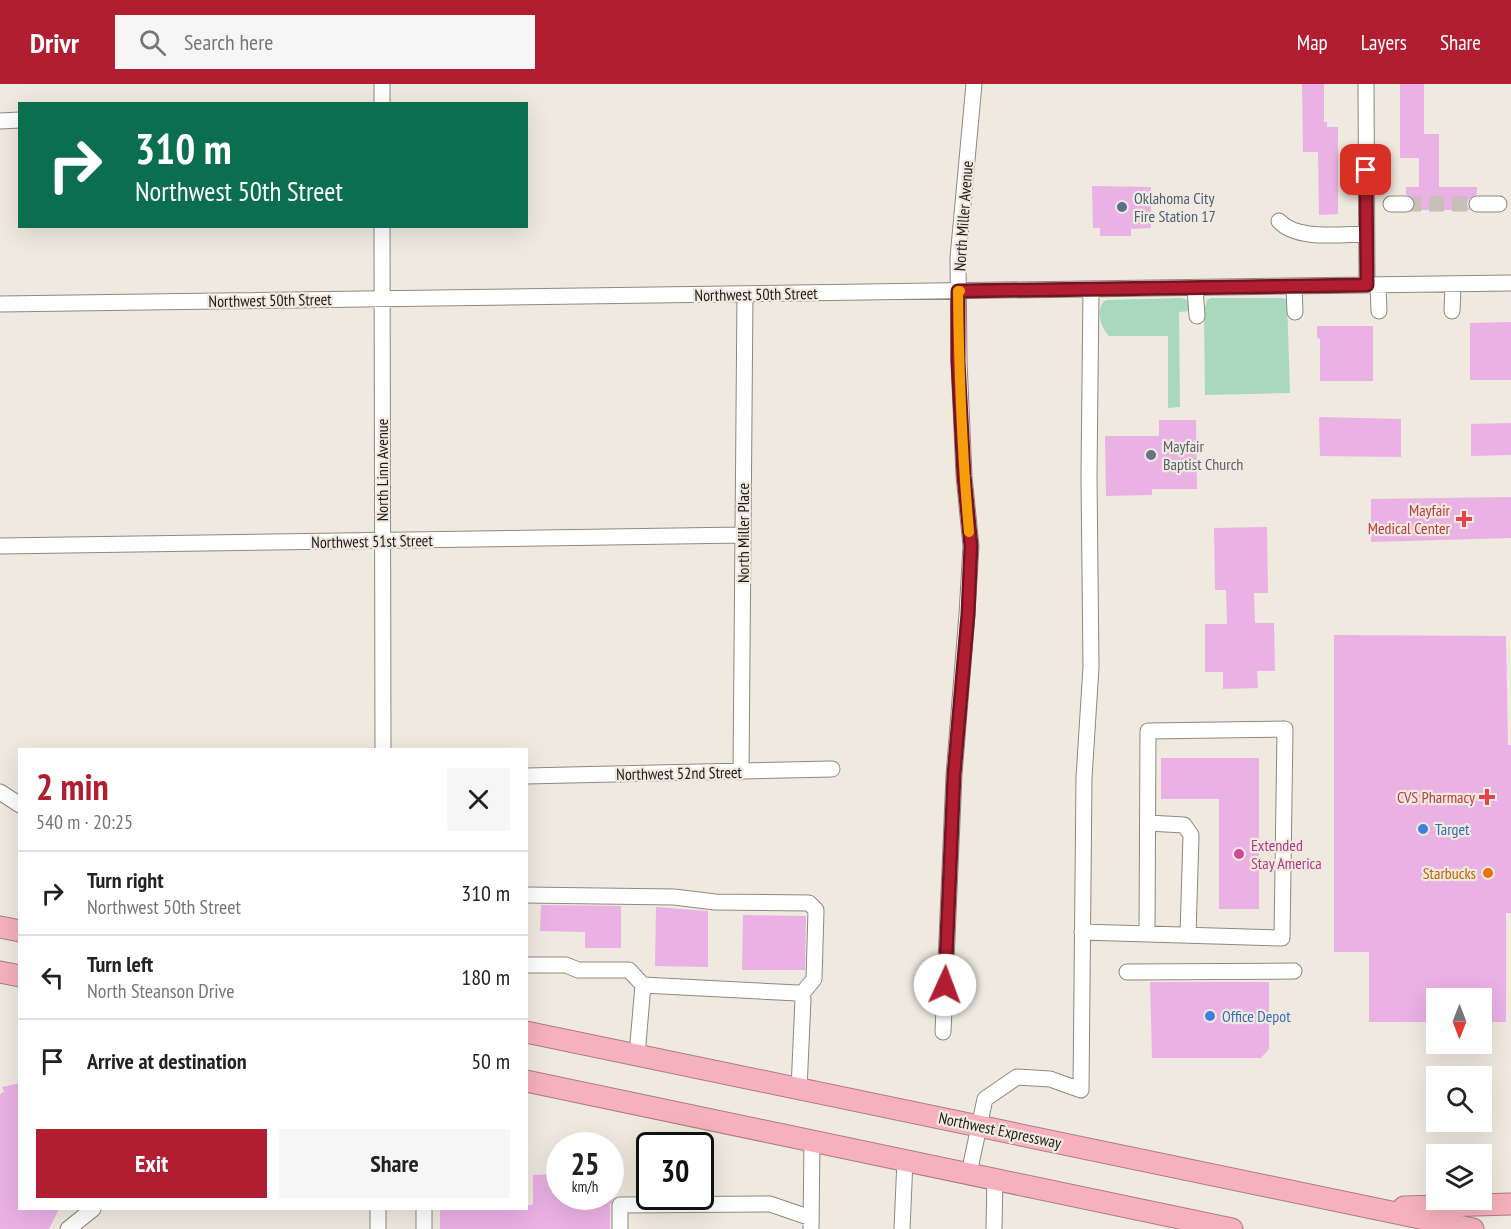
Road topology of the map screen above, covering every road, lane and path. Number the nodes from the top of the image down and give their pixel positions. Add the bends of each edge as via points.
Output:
1 (382, 84) edge
2 (974, 84) edge
3 (1366, 84) edge
4 (382, 102) edge
5 (18, 120) edge
6 (0, 121) edge
7 (1477, 204) tunnel mouth
8 (1499, 204) dead end
9 (1279, 221) dead end
10 (382, 228) edge
11 (1366, 234) junction
12 (1511, 283) edge
13 (1373, 285) junction
14 (1453, 285) junction
15 (1294, 286) junction
16 (1195, 288) junction
17 (1091, 289) junction
18 (958, 291) junction
19 (745, 294) junction
20 (382, 299) junction
21 (0, 304) edge
22 (1379, 311) dead end
23 (1452, 311) dead end
24 (1295, 312) dead end
25 (1197, 316) dead end
26 (743, 535) junction
27 (382, 541) junction
28 (0, 546) edge
29 (383, 748) edge
30 (832, 769) dead end
31 (741, 772) junction
32 (528, 776) edge
33 (0, 792) edge
34 (18, 804) edge
35 (1148, 823) junction
36 (528, 895) edge
37 (0, 927) edge
38 (18, 931) edge
39 (1082, 932) junction
40 (1147, 934) junction
41 (1188, 935) junction
42 (528, 965) edge
43 (1294, 971) dead end
44 (0, 972) edge
45 (1127, 972) dead end
46 (18, 976) edge
47 (643, 985) junction
48 (801, 995) junction
49 (528, 1032) edge
50 (944, 1032) dead end
51 (637, 1055) junction
52 (528, 1081) edge
53 (799, 1089) junction
54 (981, 1127) junction
55 (812, 1139) junction
56 (905, 1160) junction
57 (969, 1173) junction
58 (995, 1178) junction
59 (1511, 1204) edge
60 (1376, 1208) junction
61 (92, 1210) edge
62 (378, 1210) edge
63 (424, 1210) edge
64 (811, 1223) edge
65 (68, 1229) edge
66 (378, 1229) edge
67 (424, 1229) edge
68 (620, 1229) edge
69 (902, 1229) edge
70 (994, 1229) edge
71 (1232, 1229) edge
72 (1473, 1229) edge

1 - 4 street
2 - 18 street, North Miller Avenue
3 - 11 street
5 - 6 street
7 - 8 street
9 - 11 street via 1285,228 1302,234
10 - 20 street, North Linn Avenue
11 - 13 street
12 - 14 street, Northwest 50th Street
13 - 14 street, Northwest 50th Street
13 - 15 street, Northwest 50th Street
13 - 22 street
14 - 23 street
15 - 16 street, Northwest 50th Street
15 - 24 street
16 - 17 street, Northwest 50th Street
16 - 25 street
17 - 18 street, Northwest 50th Street
17 - 39 street via 1091,668 1084,778
18 - 19 street, Northwest 50th Street
18 - 50 street, North Miller Avenue via 958,361 971,546 954,775
19 - 20 street, Northwest 50th Street
19 - 26 street, North Miller Place
20 - 21 street, Northwest 50th Street
20 - 27 street, North Linn Avenue
26 - 27 street, Northwest 51st Street
26 - 31 street, North Miller Place
27 - 28 street, Northwest 51st Street
27 - 29 street, North Linn Avenue
30 - 31 street, Northwest 52nd Street
31 - 32 street, Northwest 52nd Street
33 - 34 street
35 - 40 street
35 - 41 street via 1184,825 1191,835
35 - 41 street via 1148,731 1285,729 1282,938
36 - 48 street via 809,903 816,910 814,979
37 - 38 highway
39 - 40 street
39 - 54 street via 1081,1090 1050,1079 1017,1077 985,1099
40 - 41 street
42 - 47 street via 628,970
43 - 45 street
44 - 46 highway
47 - 48 street
47 - 51 street
48 - 53 street
49 - 51 highway, Northwest Expressway
51 - 53 highway, Northwest Expressway
52 - 55 highway
53 - 54 highway, Northwest Expressway
54 - 57 street
54 - 60 highway, Northwest Expressway
55 - 56 highway
55 - 64 street
56 - 57 highway
56 - 69 street
57 - 58 highway
58 - 70 street
58 - 71 highway
59 - 60 highway
60 - 72 highway, Northwest Expressway
61 - 65 street
62 - 66 street
63 - 67 street
64 - 68 street via 770,1204 620,1206

